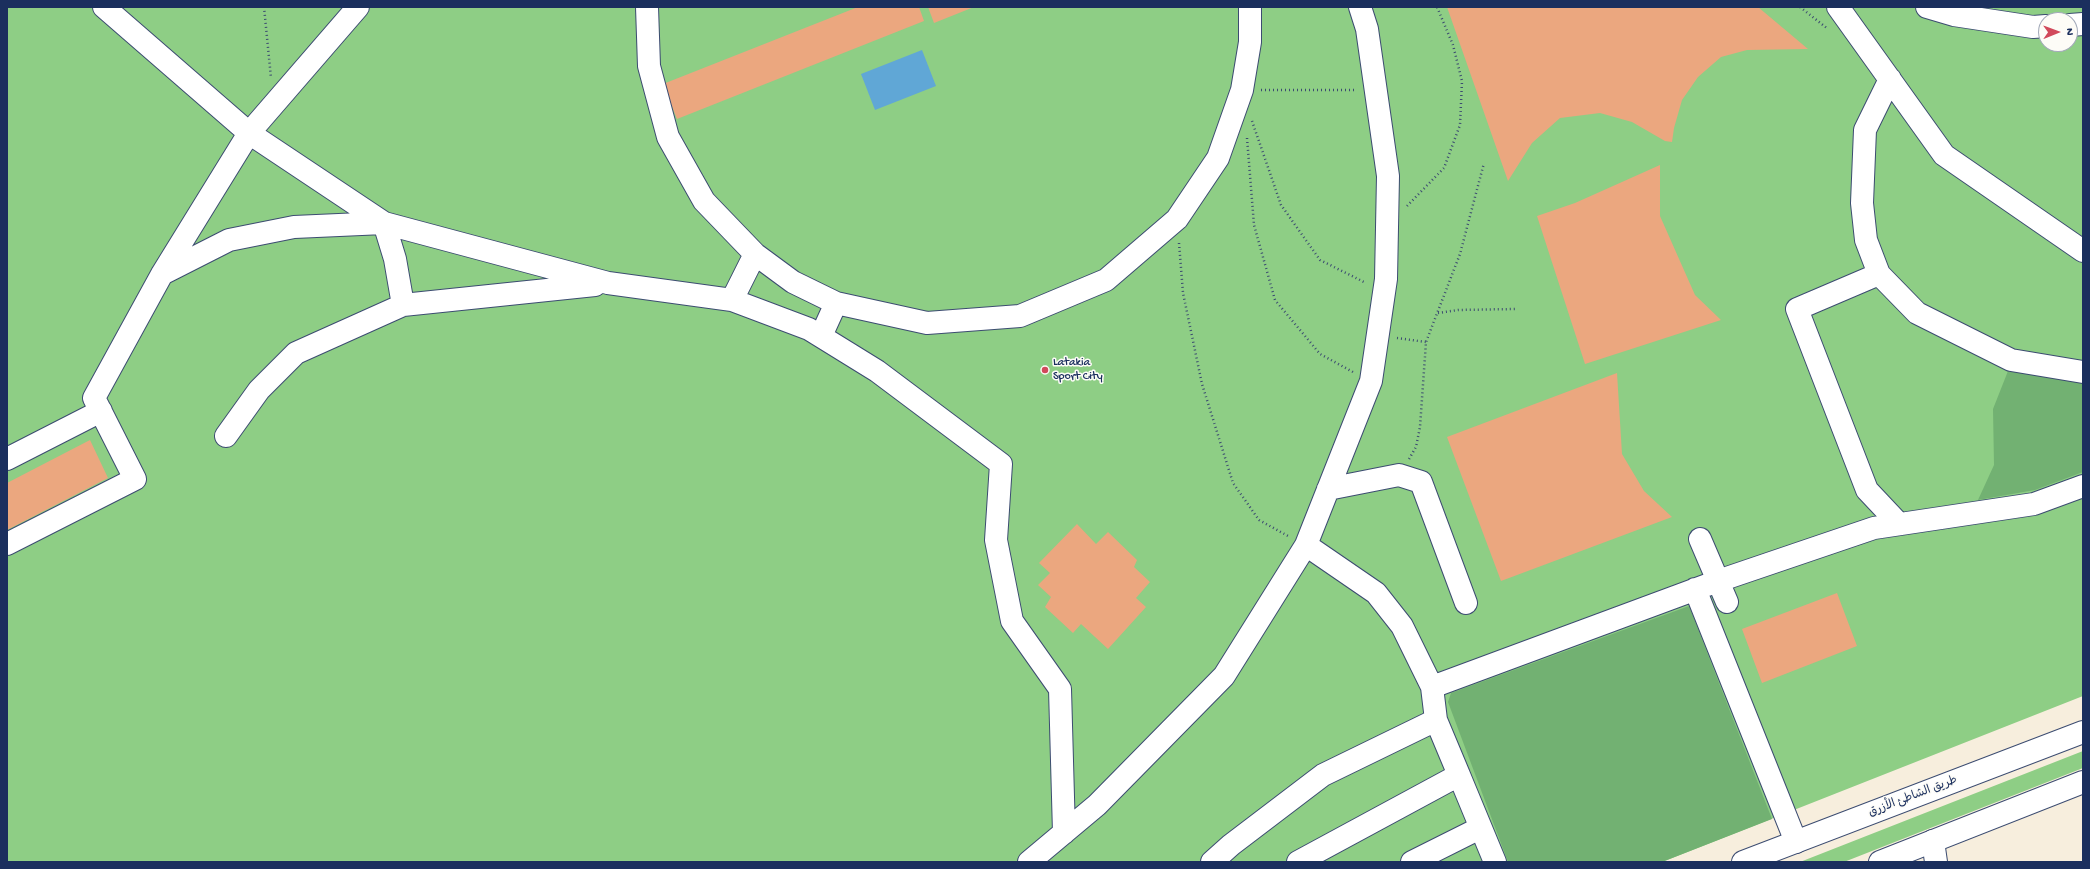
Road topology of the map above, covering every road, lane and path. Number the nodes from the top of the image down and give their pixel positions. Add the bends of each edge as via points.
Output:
1 (104, 7) edge
2 (264, 7) edge
3 (358, 7) edge
4 (646, 7) edge
5 (1250, 7) edge
6 (1360, 7) edge
7 (1437, 7) edge
8 (1838, 7) edge
9 (1927, 7) edge
10 (2038, 27) edge
11 (1890, 79) junction
12 (1242, 90) junction
13 (1376, 90) junction
14 (273, 105) junction
15 (1252, 120) dead end
16 (249, 133) junction
17 (1246, 138) dead end
18 (1484, 163) dead end
19 (1177, 219) junction
20 (384, 223) junction
21 (1388, 227) junction
22 (2083, 251) edge
23 (755, 254) junction
24 (162, 274) junction
25 (1879, 274) junction
26 (608, 283) junction
27 (1384, 292) junction
28 (732, 300) junction
29 (836, 303) junction
30 (403, 305) junction
31 (1515, 309) dead end
32 (1437, 313) junction
33 (1378, 335) junction
34 (821, 336) junction
35 (1426, 342) junction
36 (2083, 372) edge
37 (1371, 381) junction
38 (101, 411) junction
39 (226, 436) dead end
40 (7, 459) edge
41 (1399, 476) junction
42 (2083, 486) edge
43 (1328, 489) junction
44 (1898, 524) junction
45 (1700, 538) dead end
46 (7, 544) edge
47 (1306, 545) junction
48 (1718, 581) junction
49 (1695, 589) junction
50 (1727, 602) dead end
51 (1466, 603) dead end
52 (1432, 686) junction
53 (1436, 720) junction
54 (2082, 732) edge
55 (1459, 775) junction
56 (2083, 782) edge
57 (1480, 828) junction
58 (1064, 833) junction
59 (1796, 842) junction
60 (1934, 851) edge
61 (1029, 862) edge
62 (1212, 862) edge
63 (1298, 862) edge
64 (1412, 862) edge
65 (1495, 862) edge
66 (1743, 862) edge
67 (1880, 862) edge

1 - 16 main road
2 - 14 path
3 - 14 main road
4 - 23 main road via 648,66 668,137 704,201
5 - 12 main road via 1250,42
6 - 13 main road via 1367,29
7 - 21 path via 1453,44 1462,81 1460,125 1444,168
8 - 11 main road
9 - 10 main road via 1954,15
11 - 22 main road via 1944,155
11 - 25 main road via 1864,130 1862,203 1866,240
12 - 13 path
12 - 19 main road via 1218,158
13 - 21 main road via 1388,176
14 - 16 main road
15 - 27 path via 1281,205 1320,260
16 - 20 main road
16 - 24 main road
17 - 37 path via 1254,225 1275,300 1320,354
18 - 32 path via 1460,254
19 - 29 main road via 1106,280 1020,316 927,324
19 - 47 path via 1183,294 1200,377 1233,483 1259,520
20 - 24 main road via 294,227 229,240
20 - 26 main road
20 - 30 main road via 395,259
21 - 27 main road
23 - 28 main road
23 - 29 main road via 793,282
24 - 38 main road via 94,398
25 - 36 main road via 1917,314 2011,360
25 - 44 main road via 1797,309 1867,490
26 - 28 main road
26 - 30 main road
27 - 33 main road
28 - 34 main road
29 - 34 main road
30 - 39 main road via 296,353 259,390
31 - 32 path
32 - 35 path
33 - 35 path
33 - 37 main road
34 - 58 main road via 876,371 1001,464 996,540 1012,621 1060,689
35 - 41 path via 1416,447
37 - 43 main road
38 - 40 main road
38 - 46 main road via 135,479
41 - 43 main road
41 - 51 main road via 1421,482
42 - 44 main road via 2034,504
43 - 47 main road
44 - 48 main road via 1874,528
45 - 48 main road
47 - 52 main road via 1376,593 1402,626
47 - 58 main road via 1224,676 1097,805
48 - 49 main road
48 - 50 main road
49 - 52 main road
49 - 59 main road
52 - 53 main road
53 - 55 main road
53 - 62 main road via 1323,775
54 - 59 main road, طريق الشاطئ الأزرق
55 - 57 main road
55 - 63 main road
56 - 60 main road
57 - 64 main road
57 - 65 main road
58 - 61 main road
59 - 66 main road, طريق الشاطئ الأزرق
60 - 67 main road

